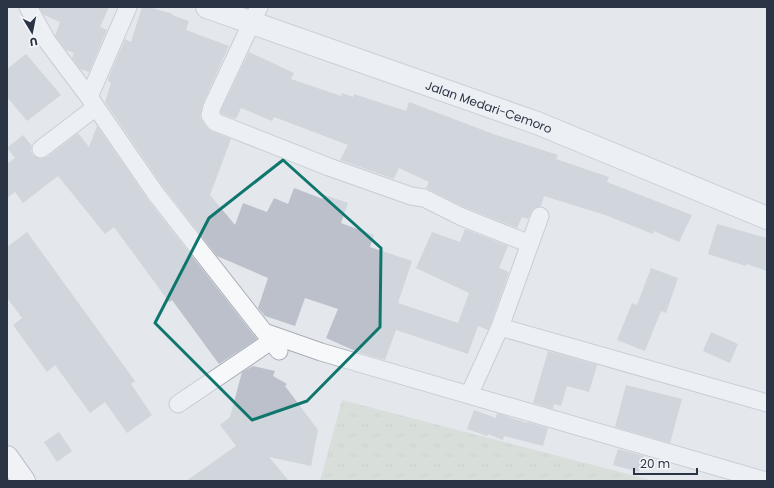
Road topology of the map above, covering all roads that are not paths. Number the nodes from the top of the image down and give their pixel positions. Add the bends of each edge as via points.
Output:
1 (28, 7) edge
2 (128, 7) edge
3 (207, 7) edge
4 (255, 15) edge
5 (92, 102) junction
6 (41, 150) dead end
7 (540, 216) dead end
8 (767, 218) edge
9 (530, 244) junction
10 (500, 327) junction
11 (272, 341) junction
12 (469, 396) junction
13 (178, 404) dead end
14 (767, 404) edge
15 (7, 457) edge
16 (24, 481) edge
17 (766, 481) edge

1 - 5 street via 47,41
2 - 5 street
3 - 4 street, Jalan Medari-Cemoro
4 - 8 street, Jalan Medari-Cemoro via 537,123
4 - 9 street via 212,107 210,114 215,122 329,167 411,196 424,198 462,218
5 - 6 street
5 - 11 street via 156,194
7 - 9 street
9 - 10 street
10 - 12 street
10 - 14 street
11 - 12 street via 321,352
11 - 13 street
12 - 17 street
15 - 16 highway

